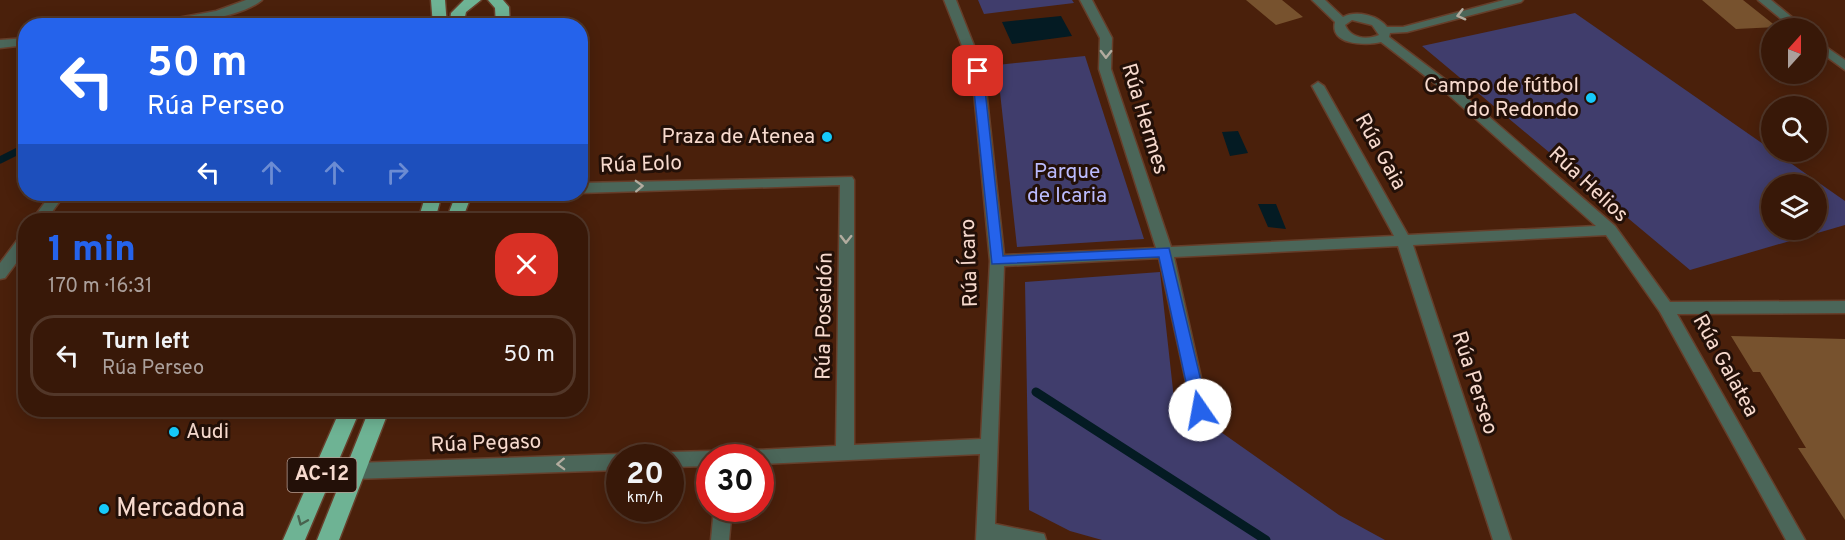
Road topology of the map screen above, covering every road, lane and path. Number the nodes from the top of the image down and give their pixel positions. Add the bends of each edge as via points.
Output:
1 (256, 0) edge
2 (438, 0) edge
3 (474, 0) edge
4 (495, 0) edge
5 (514, 0) edge
6 (950, 0) edge
7 (1086, 0) edge
8 (1318, 0) edge
9 (1517, 0) edge
10 (1764, 0) edge
11 (196, 18) edge
12 (439, 18) edge
13 (456, 18) edge
14 (503, 18) edge
15 (514, 18) edge
16 (1786, 18) edge
17 (1341, 21) junction
18 (1384, 34) junction
19 (18, 42) edge
20 (0, 44) edge
21 (1827, 52) edge
22 (1845, 66) edge
23 (1318, 86) dead end
24 (847, 180) joint
25 (588, 188) edge
26 (1610, 230) junction
27 (1404, 240) junction
28 (18, 250) edge
29 (1165, 252) junction
30 (997, 261) junction
31 (0, 274) edge
32 (1666, 308) junction
33 (1845, 308) edge
34 (1200, 410) dead end
35 (347, 417) edge
36 (376, 417) edge
37 (988, 446) junction
38 (845, 452) junction
39 (774, 456) edge
40 (606, 462) edge
41 (354, 471) junction
42 (722, 522) edge
43 (986, 535) edge
44 (294, 540) edge
45 (328, 540) edge
46 (720, 540) edge
47 (1037, 540) edge
48 (1502, 540) edge
49 (1797, 540) edge

1 - 11 street
2 - 12 highway
3 - 13 highway via 463,5
4 - 14 highway via 502,7
5 - 15 highway
6 - 30 street, Rúa Ícaro via 978,71
7 -> 29 street, Rúa Hermes via 1106,38 1105,69
8 - 17 street
9 -> 18 street
10 - 16 street
17 - 18 street, Rúa Helios via 1365,18
17 - 18 street via 1339,28 1347,37 1367,42
18 - 26 street, Rúa Helios
19 - 20 street
21 - 22 street
23 - 27 street, Rúa Gaia
25 -> 24 street, Rúa Eolo
24 -> 38 street, Rúa Poseidón
26 - 27 street
26 - 32 street, Rúa Helios
27 - 29 street
27 - 48 street, Rúa Perseo
28 - 31 street
29 - 30 street
29 - 34 street
30 - 37 street, Rúa Ícaro
32 - 33 street, Rúa Galatea
32 - 49 street, Rúa Galatea
35 -> 44 highway, AC-12
36 - 41 highway, AC-12
37 - 38 street
37 - 43 street, Rúa Ícaro
38 - 39 street
40 -> 41 street, Rúa Pegaso
41 - 45 highway, AC-12
42 - 46 street
43 - 47 street, Rúa Ícaro

